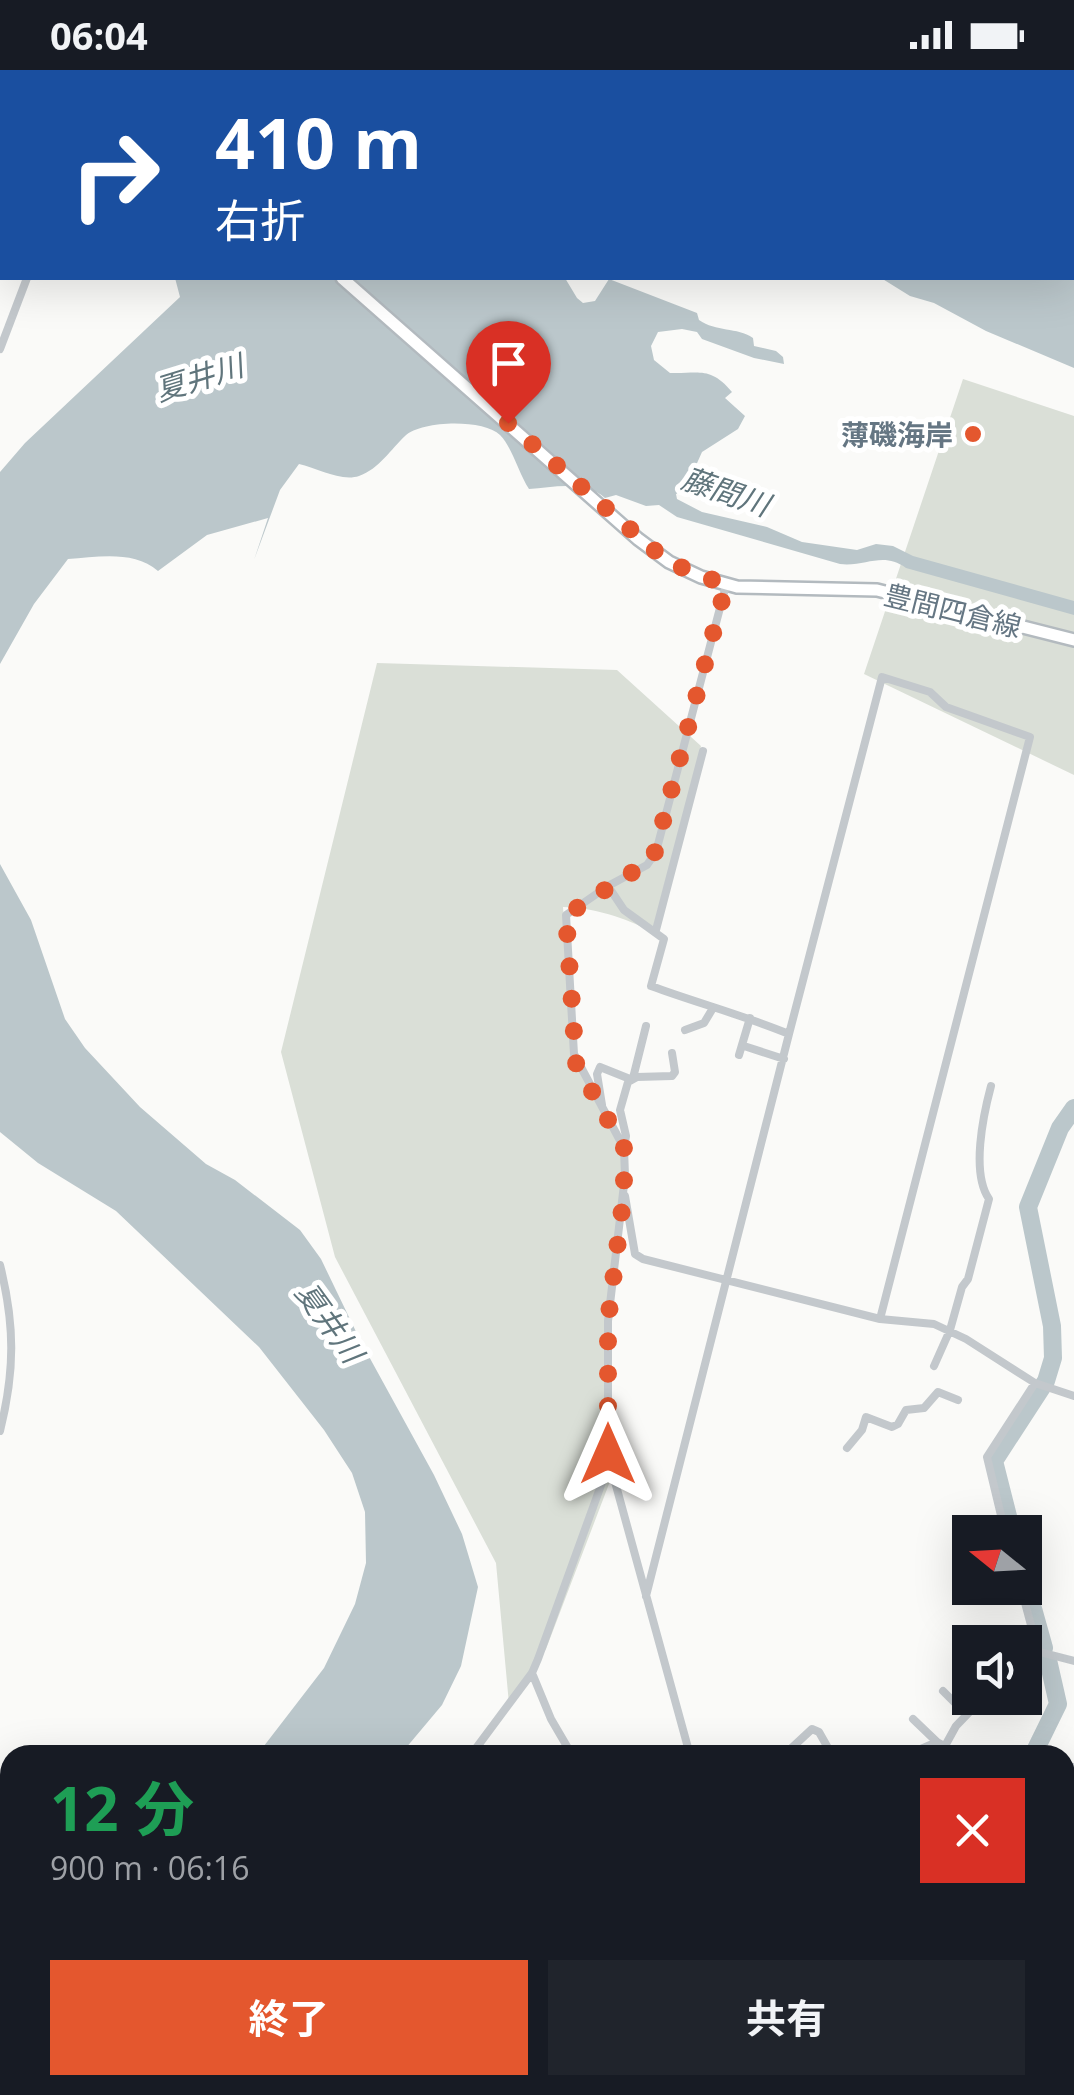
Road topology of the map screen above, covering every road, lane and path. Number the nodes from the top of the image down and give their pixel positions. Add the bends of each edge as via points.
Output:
1 (26, 280) edge
2 (344, 280) edge
3 (0, 349) edge
4 (726, 585) junction
5 (1074, 640) edge
6 (703, 751) dead end
7 (608, 886) junction
8 (656, 930) junction
9 (713, 1008) junction
10 (750, 1018) junction
11 (646, 1026) dead end
12 (685, 1030) dead end
13 (789, 1034) junction
14 (744, 1046) junction
15 (672, 1053) dead end
16 (740, 1055) dead end
17 (784, 1059) junction
18 (632, 1078) junction
19 (990, 1086) dead end
20 (602, 1105) junction
21 (624, 1148) junction
22 (624, 1193) junction
23 (0, 1265) edge
24 (726, 1281) junction
25 (880, 1320) junction
26 (950, 1330) junction
27 (934, 1366) dead end
28 (1037, 1384) junction
29 (928, 1387) dead end
30 (938, 1392) junction
31 (1074, 1396) edge
32 (958, 1400) dead end
33 (0, 1431) edge
34 (848, 1448) dead end
35 (608, 1454) junction
36 (1001, 1515) edge
37 (646, 1596) junction
38 (1042, 1655) edge
39 (1074, 1661) edge
40 (532, 1673) junction
41 (944, 1692) dead end
42 (952, 1700) edge
43 (965, 1715) edge
44 (913, 1719) dead end
45 (941, 1744) junction
46 (478, 1745) edge
47 (566, 1745) edge
48 (687, 1745) edge
49 (795, 1745) edge
50 (826, 1745) edge
51 (938, 1745) edge

1 - 3 street
2 - 4 main road, 豊間四倉線 via 668,562
4 - 5 main road, 豊間四倉線 via 877,590
4 - 7 street via 656,852 647,865
6 - 8 street
7 - 8 street via 624,910
7 - 20 street via 566,915 574,1054
8 - 9 street via 664,939 651,986
9 - 10 street
9 - 12 street via 704,1023
10 - 13 street
10 - 14 street
11 - 18 street
13 - 17 street
13 - 25 street via 882,677 1030,737
14 - 16 street
14 - 17 street
15 - 18 street via 672,1076
17 - 24 street
18 - 20 street via 600,1067
18 - 21 street via 620,1110
19 - 26 street via 980,1170 988,1199
20 - 21 street
21 - 22 street
22 - 24 street via 638,1257
22 - 35 street via 608,1321
23 - 33 street via 13,1358
24 - 25 street
24 - 37 street
25 - 26 street
26 - 27 street
26 - 28 street
28 - 31 street
28 - 36 street via 987,1458
29 - 30 street
30 - 32 street
30 - 34 street via 924,1408 906,1410 894,1426 866,1417
35 - 37 street
35 - 40 street via 600,1494
37 - 48 street
38 - 39 street
40 - 46 street
40 - 47 street
41 - 42 street
43 - 45 street
44 - 45 street
45 - 51 street
49 - 50 street via 812,1729

